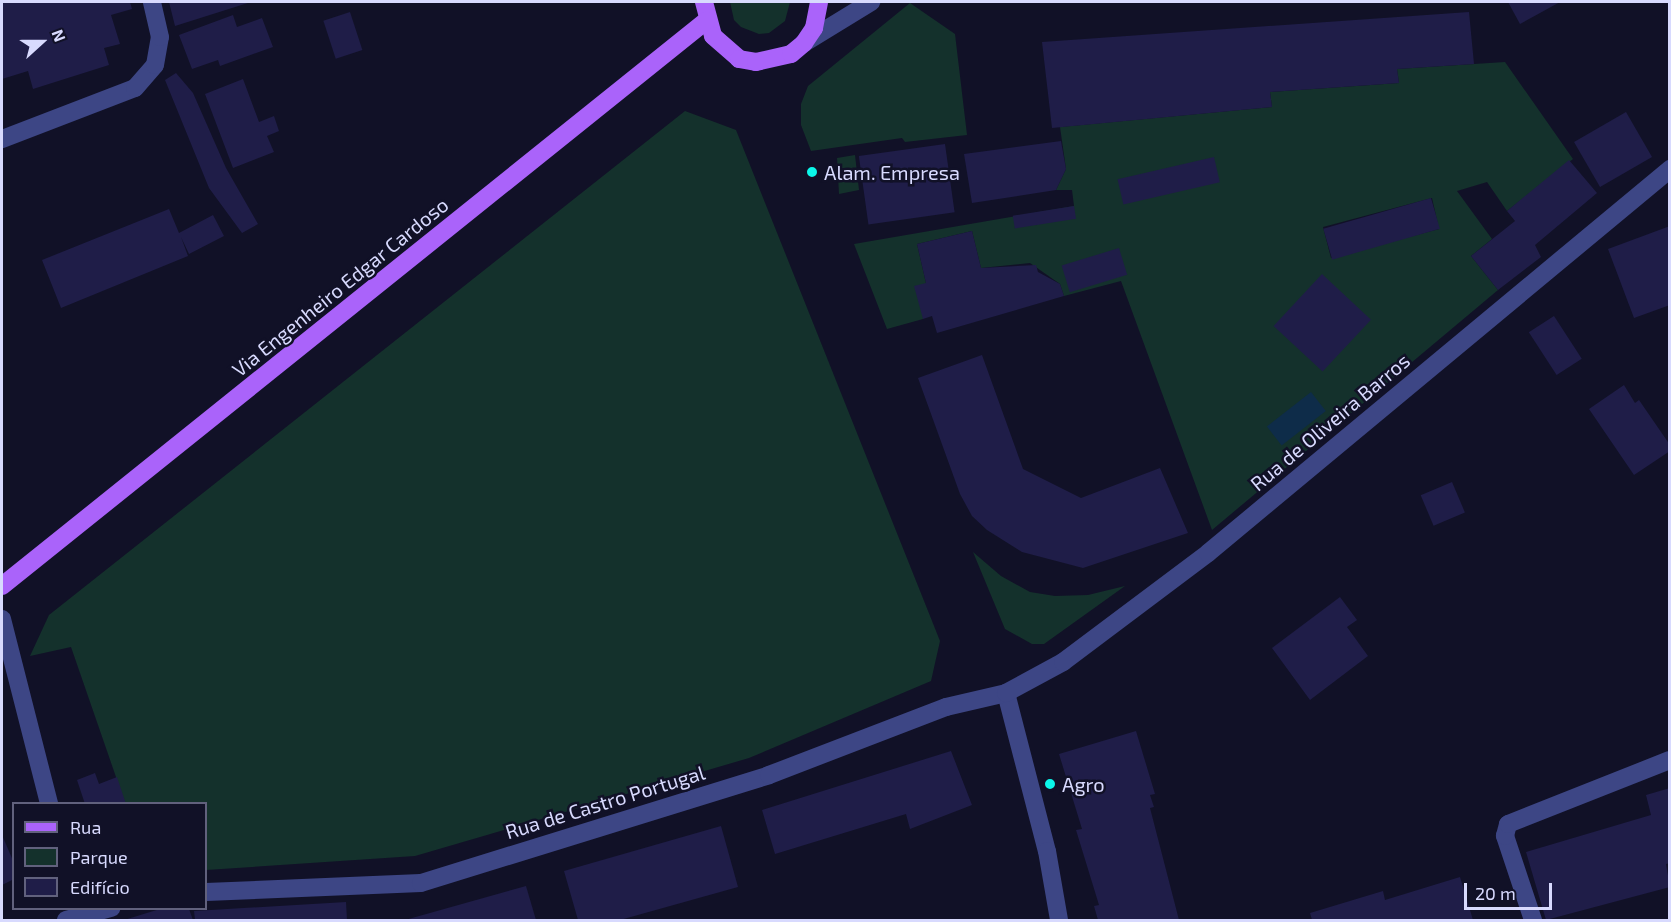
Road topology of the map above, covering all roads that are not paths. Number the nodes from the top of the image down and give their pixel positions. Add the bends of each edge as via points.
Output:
1 (152, 2) edge
2 (704, 2) edge
3 (819, 2) edge
4 (871, 2) edge
5 (706, 21) junction
6 (804, 43) junction
7 (2, 139) edge
8 (1670, 169) edge
9 (2, 586) edge
10 (2, 619) edge
11 (1006, 693) junction
12 (1670, 760) edge
13 (48, 802) edge
14 (207, 892) edge
15 (106, 910) edge
16 (74, 917) edge
17 (1059, 921) edge
18 (1533, 921) edge

1 - 7 street via 160,37 155,65 135,88
2 - 5 main road
3 - 6 main road via 814,28
4 - 6 street
5 - 6 main road via 713,36 739,59 774,61
5 - 9 main road, Via Engenheiro Edgar Cardoso
8 - 11 street, Rua de Oliveira Barros via 1246,522 1063,662
10 - 13 street
11 - 14 street, Rua de Castro Portugal via 946,707 769,775 421,883
11 - 17 street via 1047,851
12 - 18 street via 1508,824 1505,836
15 - 16 street

